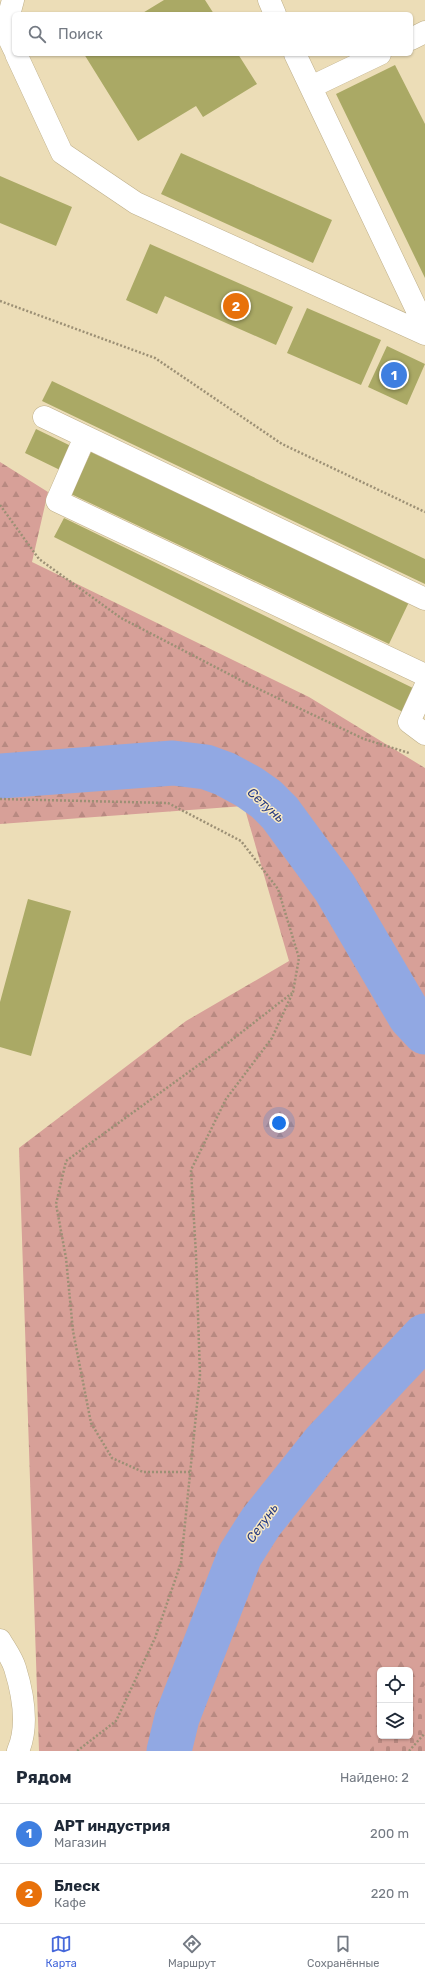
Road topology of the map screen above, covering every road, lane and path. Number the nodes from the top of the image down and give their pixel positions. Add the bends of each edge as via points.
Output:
1 (13, 0) edge
2 (269, 0) edge
3 (275, 12) edge
4 (425, 32) edge
5 (413, 38) edge
6 (12, 45) edge
7 (17, 56) edge
8 (296, 56) edge
9 (376, 56) edge
10 (311, 87) junction
11 (0, 301) edge
12 (425, 326) edge
13 (425, 334) edge
14 (44, 417) dead end
15 (85, 436) junction
16 (0, 505) edge
17 (425, 512) edge
18 (425, 599) edge
19 (425, 675) edge
20 (425, 687) edge
21 (425, 734) edge
22 (410, 753) dead end
23 (0, 799) edge
24 (293, 992) junction
25 (190, 1472) junction
26 (0, 1640) edge
27 (425, 1733) edge
28 (18, 1751) edge
29 (76, 1751) edge
30 (409, 1751) edge

1 - 6 lane via 5,30
2 - 3 lane
4 - 5 lane
7 - 13 lane via 62,154 136,203
8 - 10 lane
9 - 10 lane
10 - 12 lane
11 - 17 path via 156,358 282,444
14 - 15 lane
15 - 18 lane
15 - 19 lane via 57,501
16 - 22 path via 39,559 121,618 248,684 364,739
20 - 21 lane via 409,722
23 - 24 path via 168,803 241,841 278,889 299,958
24 - 25 path via 272,1038 226,1099 191,1170 200,1375
24 - 25 path via 215,1053 66,1161 56,1204 66,1258 73,1331 91,1423 112,1458 143,1472
25 - 29 path via 181,1563 154,1638 116,1721
26 - 28 lane via 15,1667 24,1707 22,1742
27 - 30 path

